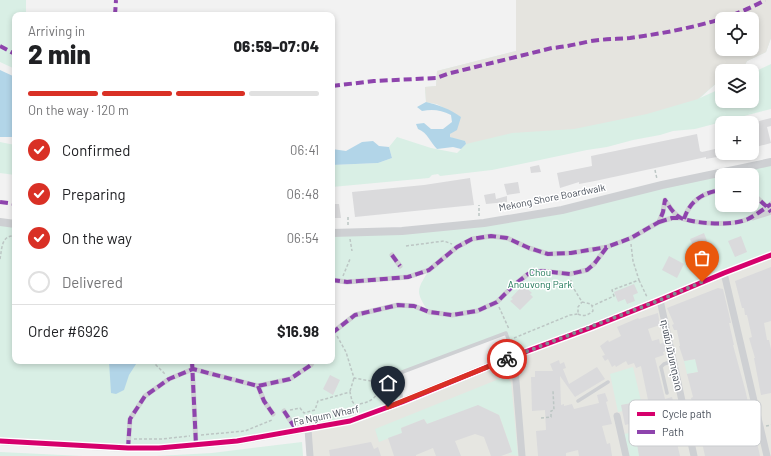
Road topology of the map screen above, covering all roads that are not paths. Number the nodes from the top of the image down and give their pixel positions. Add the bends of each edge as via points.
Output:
1 (771, 162) edge
2 (715, 191) edge
3 (759, 198) edge
4 (769, 205) edge
5 (771, 212) edge
6 (682, 218) junction
7 (747, 220) junction
8 (0, 222) edge
9 (659, 222) junction
10 (12, 224) edge
11 (335, 233) edge
12 (607, 247) junction
13 (771, 255) edge
14 (392, 256) dead end
15 (400, 266) dead end
16 (724, 273) junction
17 (335, 280) edge
18 (660, 300) junction
19 (335, 330) edge
20 (514, 356) junction
21 (674, 361) junction
22 (192, 364) edge
23 (312, 364) edge
24 (193, 369) junction
25 (608, 382) dead end
26 (258, 386) junction
27 (666, 393) dead end
28 (401, 399) junction
29 (682, 400) edge
30 (754, 400) edge
31 (578, 401) dead end
32 (284, 412) road end
33 (273, 414) road end
34 (617, 416) dead end
35 (308, 429) junction
36 (761, 430) edge
37 (297, 431) junction
38 (0, 441) edge
39 (196, 445) junction
40 (692, 446) edge
41 (128, 448) junction
42 (310, 456) edge
43 (522, 456) edge
44 (626, 456) edge
45 (694, 456) edge
46 (767, 456) edge

1 - 11 street via 562,210 484,223 402,231
2 - 6 street via 701,195
3 - 4 street
4 - 5 street
4 - 7 street
5 - 7 street
6 - 7 street via 725,224
6 - 9 street
6 - 9 street via 671,210 665,200
8 - 10 street
9 - 12 street via 631,238
12 - 17 street via 548,254 507,238 491,236 472,239 457,247 429,270 408,277 347,282
12 - 19 street via 587,270 570,274 542,271 528,274 497,302 477,311 452,315 398,305 355,315
13 - 16 street, Fa Ngum Wharf
14 - 15 street
16 - 18 street, Fa Ngum Wharf
16 - 30 street
18 - 20 street, Fa Ngum Wharf
18 - 21 street, ຖະໜົນ ມັນທາຕຸລາດ
20 - 28 street, Fa Ngum Wharf
20 - 28 lane via 506,333 397,374
20 - 43 street
21 - 27 lane via 661,367
21 - 29 street, ຖະໜົນ ມັນທາຕຸລາດ
22 - 24 street
23 - 26 street via 290,379
24 - 26 street
24 - 39 street
24 - 41 street via 169,379 145,396 130,419
25 - 31 lane
26 - 33 street
28 - 35 street, Fa Ngum Wharf via 361,418
32 - 37 street
34 - 44 street
35 - 37 street, Fa Ngum Wharf
35 - 42 street
36 - 46 street
37 - 39 street, Fa Ngum Wharf
38 - 41 street, Fa Ngum Wharf
39 - 41 street, Fa Ngum Wharf
40 - 45 street, ຖະໜົນ ມັນທາຕຸລາດ

